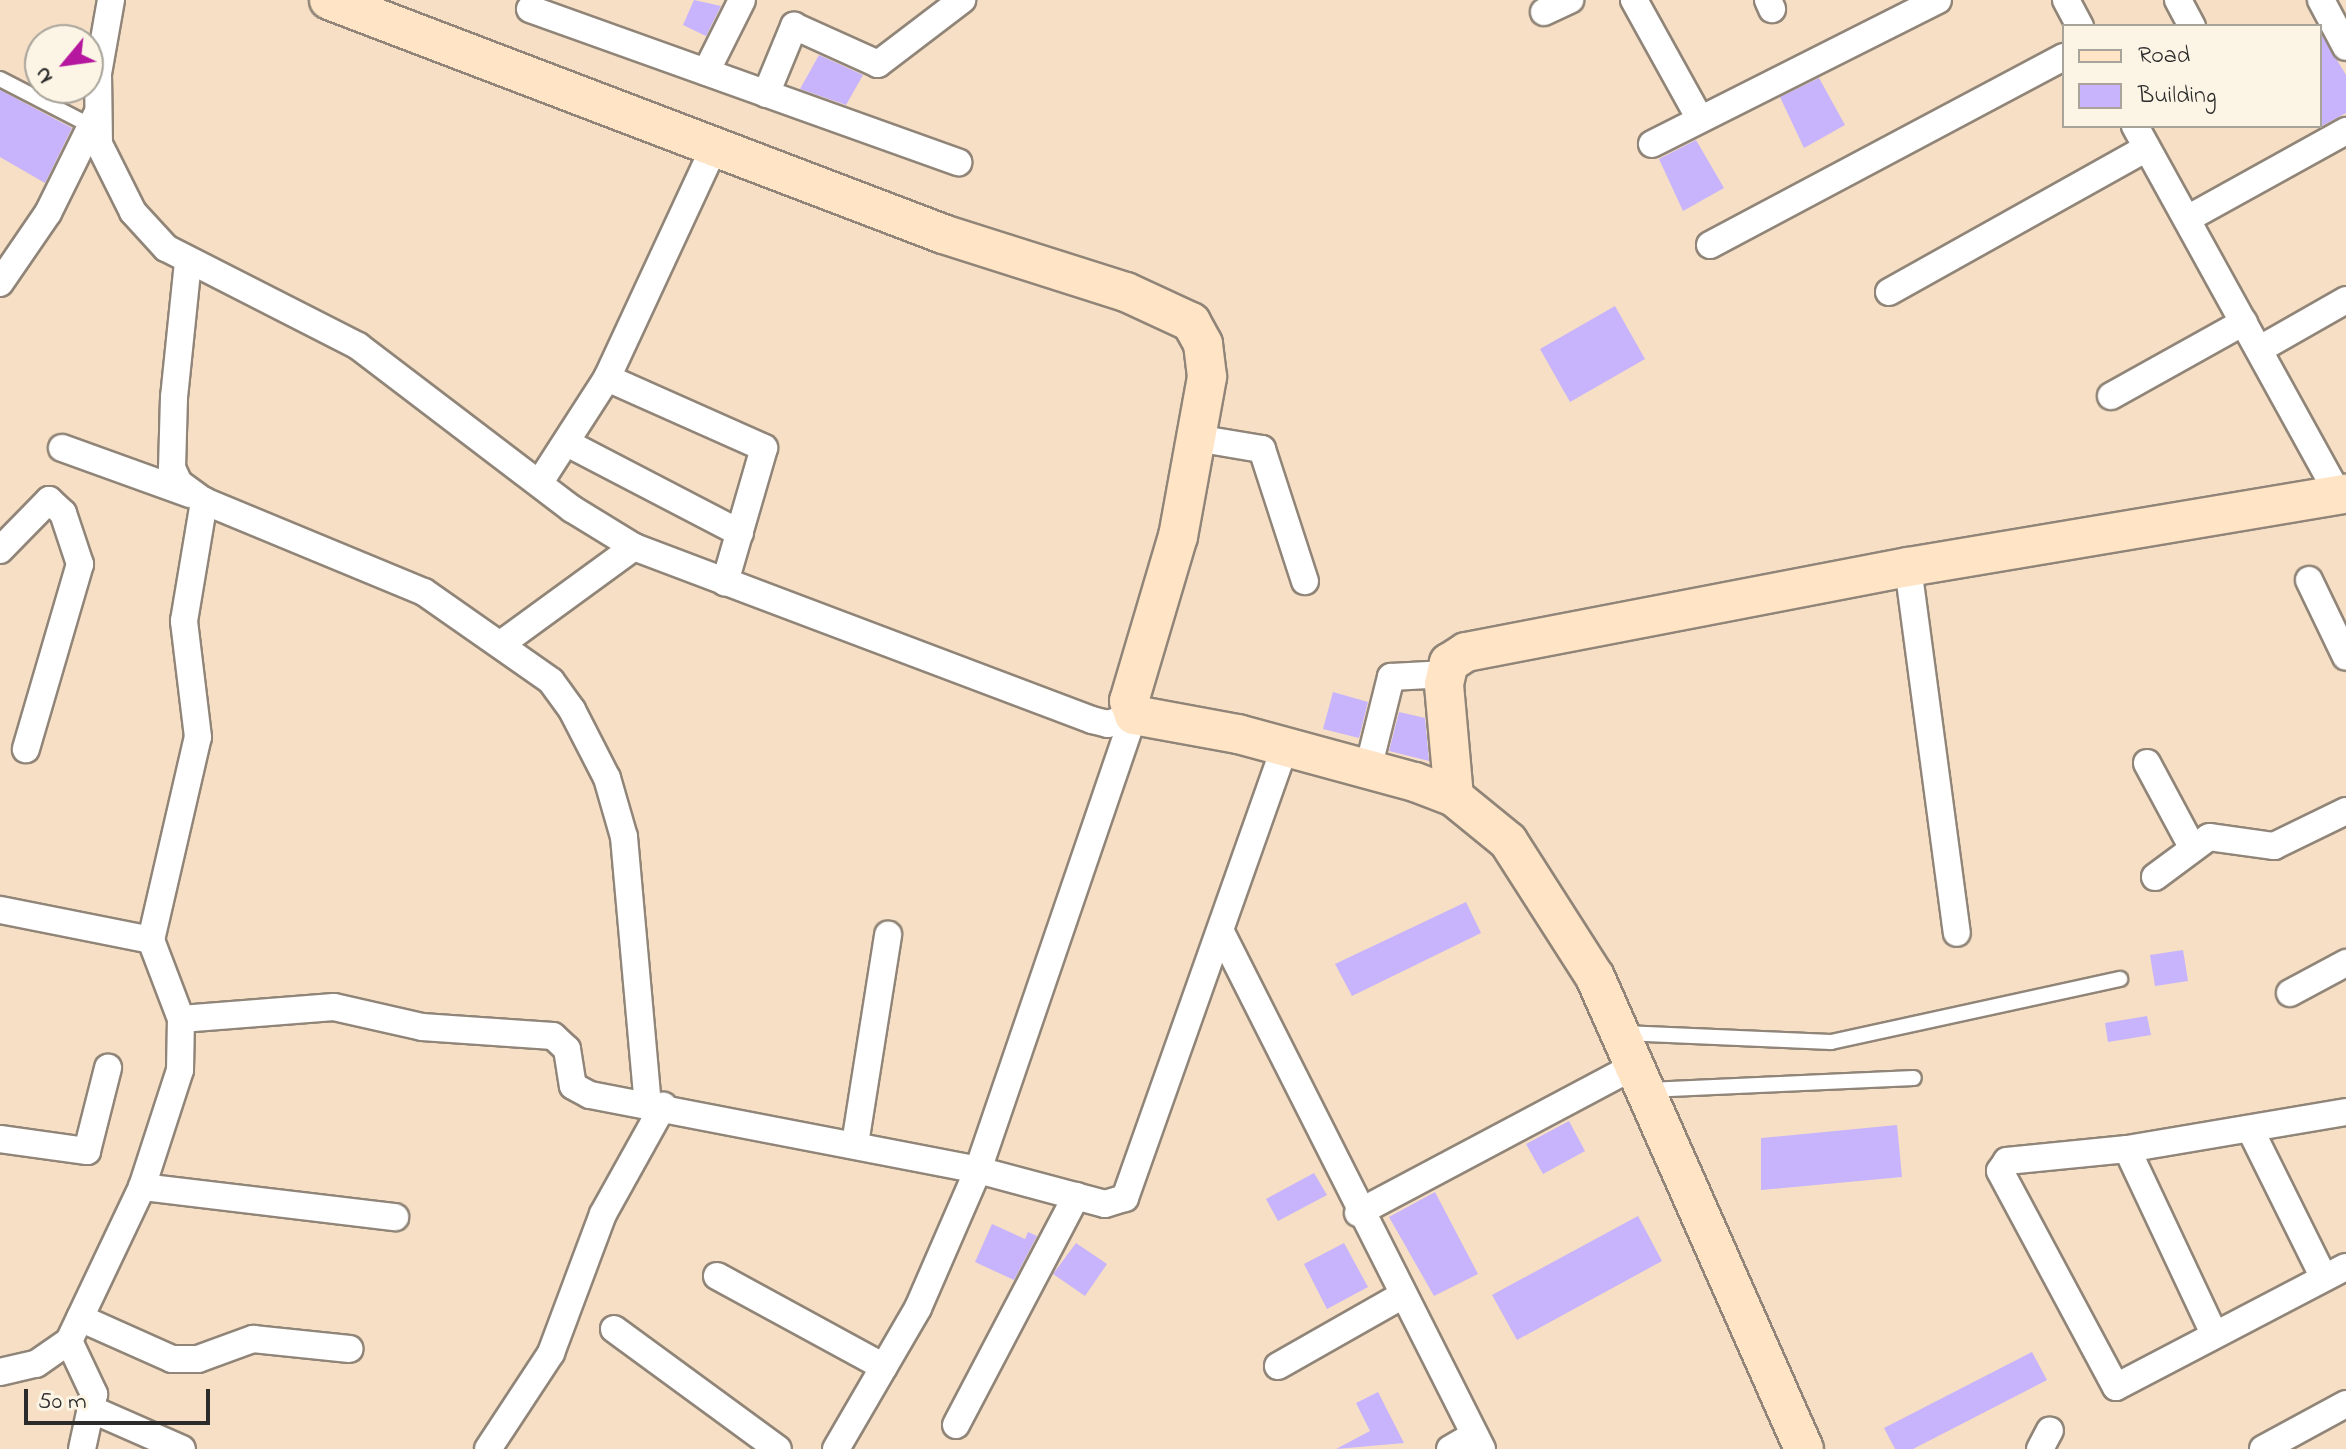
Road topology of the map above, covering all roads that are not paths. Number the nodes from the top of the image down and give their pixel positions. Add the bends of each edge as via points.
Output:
1 (111, 0) edge
2 (329, 0) edge
3 (742, 0) edge
4 (962, 0) edge
5 (1570, 0) edge
6 (1634, 0) edge
7 (1938, 0) edge
8 (2066, 0) edge
9 (2178, 0) edge
10 (2332, 6) edge
11 (530, 9) dead end
12 (1544, 12) dead end
13 (2079, 24) edge
14 (2191, 24) edge
15 (2346, 47) edge
16 (2062, 58) edge
17 (706, 72) junction
18 (0, 79) edge
19 (766, 94) junction
20 (1700, 119) junction
21 (93, 121) junction
22 (2346, 131) edge
23 (2141, 137) edge
24 (1652, 144) dead end
25 (714, 147) junction
26 (958, 162) dead end
27 (2187, 219) junction
28 (1710, 245) dead end
29 (188, 262) junction
30 (0, 283) edge
31 (1889, 292) dead end
32 (2346, 300) edge
33 (2244, 322) junction
34 (2260, 349) junction
35 (607, 378) junction
36 (2111, 396) dead end
37 (1196, 438) junction
38 (567, 443) junction
39 (62, 448) dead end
40 (540, 482) junction
41 (2342, 495) edge
42 (197, 498) junction
43 (740, 533) junction
44 (634, 547) junction
45 (0, 550) edge
46 (1908, 567) junction
47 (2309, 580) dead end
48 (1305, 581) dead end
49 (725, 582) junction
50 (501, 644) junction
51 (2346, 657) edge
52 (1447, 674) junction
53 (1134, 715) junction
54 (1285, 746) junction
55 (26, 749) dead end
56 (2147, 763) dead end
57 (1368, 769) junction
58 (1454, 797) junction
59 (2346, 811) edge
60 (2192, 847) junction
61 (2155, 877) dead end
62 (0, 910) edge
63 (1221, 932) junction
64 (1957, 933) dead end
65 (888, 935) dead end
66 (151, 940) junction
67 (2346, 963) edge
68 (2120, 979) dead end
69 (2290, 993) dead end
70 (181, 1019) junction
71 (1632, 1063) junction
72 (108, 1068) dead end
73 (1914, 1078) dead end
74 (655, 1105) junction
75 (2346, 1112) edge
76 (2251, 1131) junction
77 (0, 1139) edge
78 (855, 1144) junction
79 (2127, 1149) junction
80 (978, 1170) junction
81 (142, 1187) junction
82 (1076, 1196) junction
83 (1358, 1213) junction
84 (395, 1217) dead end
85 (2335, 1273) edge
86 (717, 1276) dead end
87 (1401, 1296) junction
88 (614, 1329) dead end
89 (74, 1330) junction
90 (2214, 1334) junction
91 (349, 1349) dead end
92 (1278, 1366) dead end
93 (884, 1367) junction
94 (0, 1372) edge
95 (2346, 1404) edge
96 (93, 1410) junction
97 (956, 1425) dead end
98 (1478, 1442) edge
99 (82, 1449) edge
100 (182, 1449) edge
101 (488, 1449) edge
102 (778, 1449) edge
103 (836, 1449) edge
104 (1450, 1449) edge
105 (1804, 1449) edge
106 (2263, 1449) edge

1 - 21 street
2 - 25 street
3 - 17 street
4 - 19 street via 878,64 794,26
5 - 12 street
6 - 20 street
7 - 20 street
8 - 13 street
9 - 14 street
10 - 15 street
11 - 17 street
16 - 28 street
17 - 19 street
18 - 21 lane
19 - 26 street
20 - 24 street
21 - 29 street via 111,176 133,212
21 - 30 street via 48,213
22 - 27 street
23 - 27 street
23 - 31 street
25 - 35 street
25 - 37 street via 989,251 1169,308 1191,322 1203,344 1207,377
27 - 33 street
29 - 40 street via 358,346
29 - 42 street via 172,468
32 - 34 street
33 - 34 street
33 - 36 street
34 - 41 street
35 - 38 street
35 - 43 street via 759,443 765,454
37 - 48 street via 1262,449
37 - 53 street via 1178,536 1129,701
38 - 40 street
38 - 43 street
39 - 42 street
40 - 44 street
41 - 46 street
42 - 50 street via 372,565
42 - 66 street via 184,604 198,737
43 - 49 street
44 - 49 street
44 - 50 street
45 - 55 street via 49,500 63,513 80,564
46 - 52 street via 1485,646 1449,663
46 - 64 street
47 - 51 street
49 - 53 street via 1092,720 1108,724
50 - 74 street via 551,681 572,710 619,812
52 - 57 street via 1391,677
52 - 58 street
53 - 54 street
53 - 80 street
54 - 57 street
54 - 63 street
56 - 60 street
57 - 58 street
58 - 71 street via 1508,841 1540,881
59 - 60 street via 2274,846 2220,836
60 - 61 street
62 - 66 street
63 - 82 street via 1125,1198 1105,1204
63 - 83 street
65 - 78 street
66 - 70 street
67 - 69 street
68 - 71 lane via 1831,1042
70 - 74 street via 334,1007 422,1027 553,1036 567,1049 573,1086
70 - 81 street via 180,1070
71 - 73 lane
71 - 83 street
71 - 105 street
72 - 77 street via 87,1151
74 - 78 street
74 - 101 street via 603,1214 551,1353
75 - 76 street
76 - 79 street
76 - 85 street
78 - 80 street
79 - 90 street
79 - 90 street via 2007,1161 2001,1180 2116,1387
80 - 82 street
80 - 93 street via 952,1240
81 - 84 street
81 - 89 street
82 - 97 street
83 - 87 street
85 - 90 street
86 - 93 street
87 - 92 street
87 - 98 street
88 - 102 street
89 - 91 street via 172,1359 214,1355 253,1339
89 - 94 street via 36,1364
89 - 96 street via 91,1380
93 - 103 street
95 - 106 street
96 - 99 street
96 - 100 street
98 - 104 street

